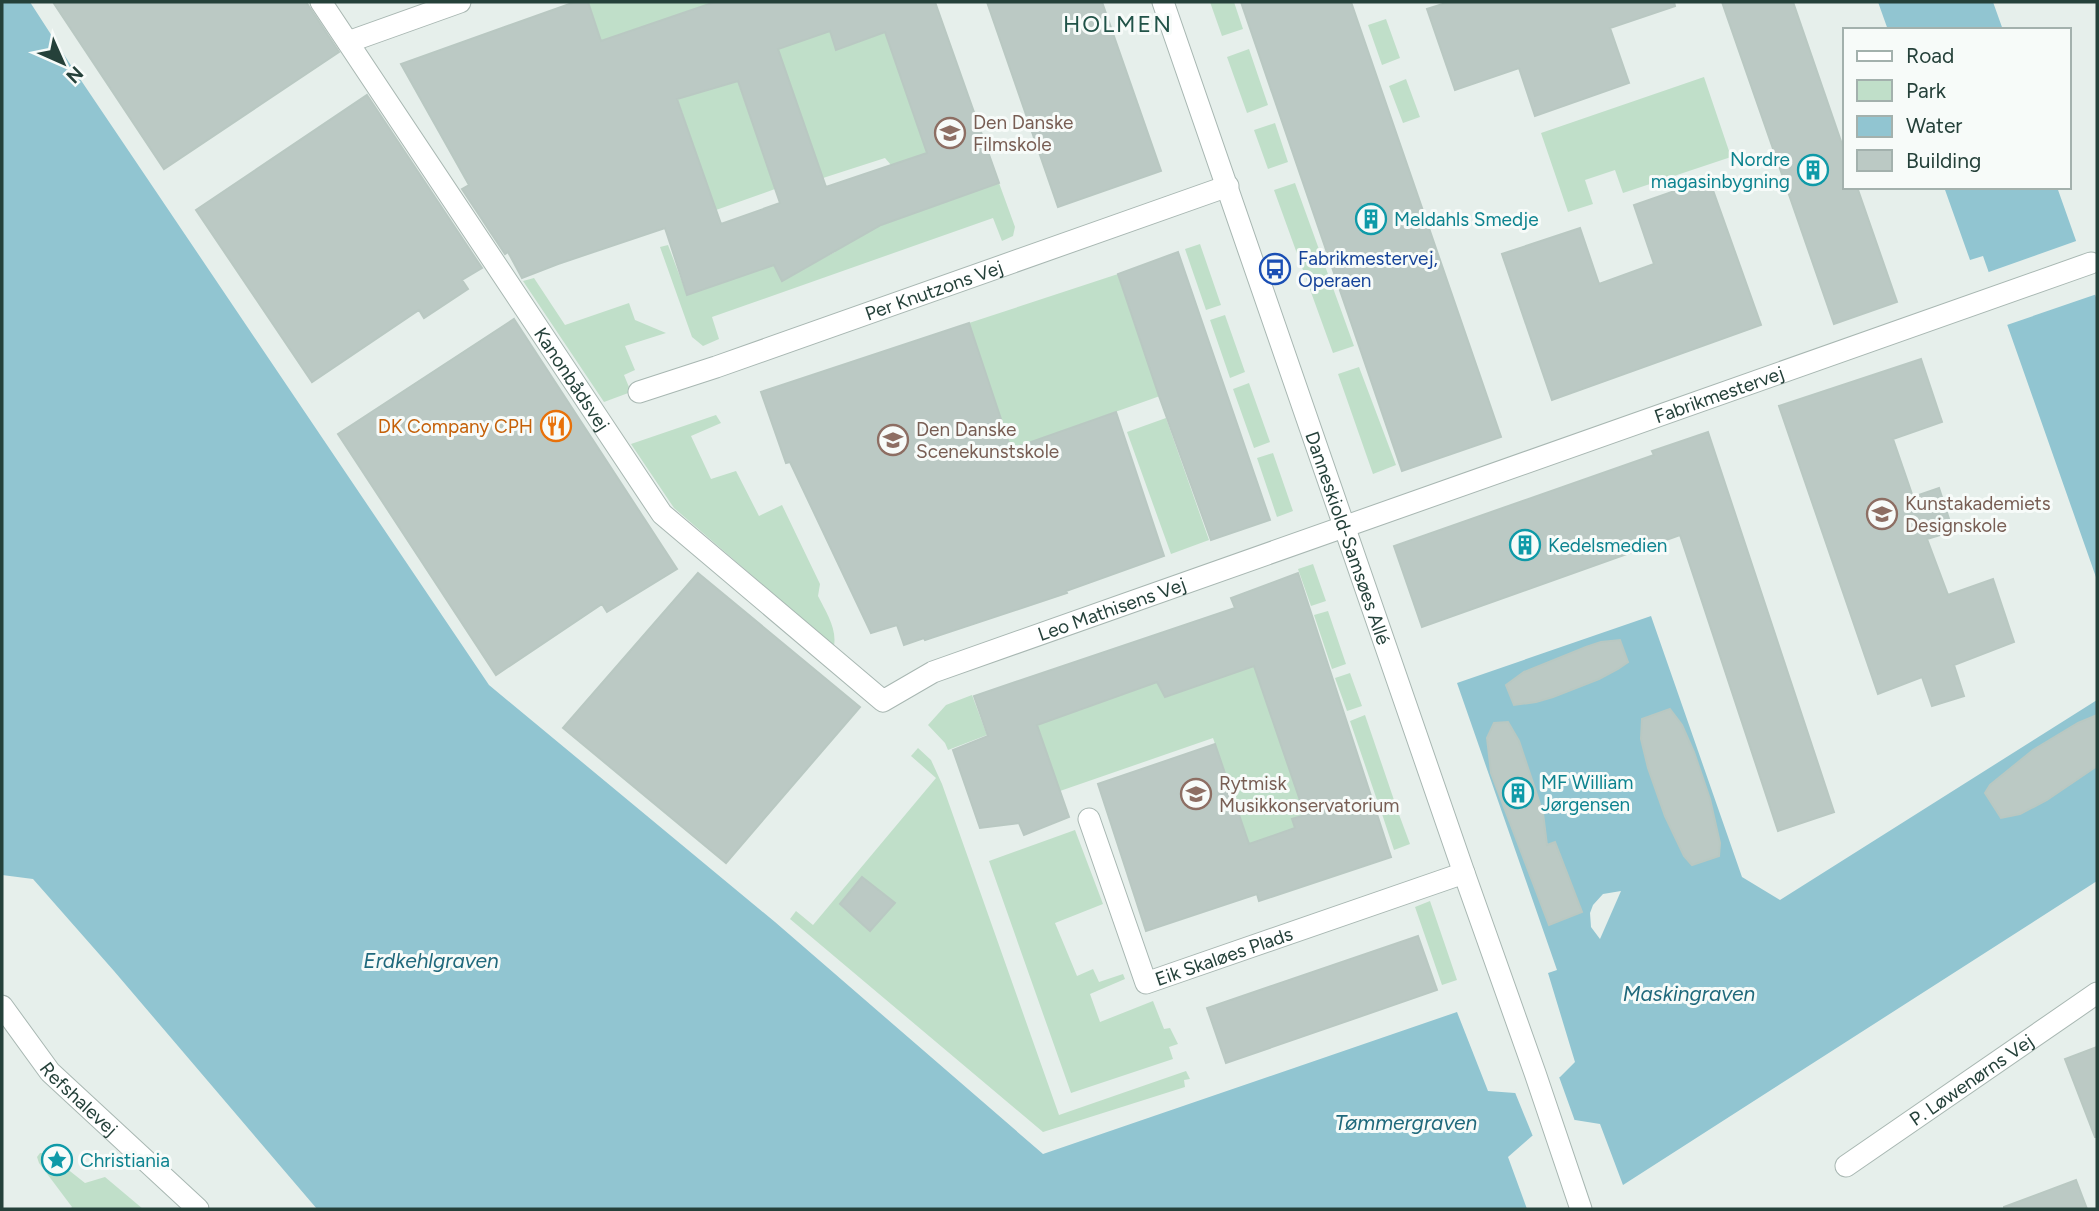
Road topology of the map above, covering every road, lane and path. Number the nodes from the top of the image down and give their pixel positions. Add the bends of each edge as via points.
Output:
1 (321, 2) edge
2 (460, 2) edge
3 (1163, 2) edge
4 (348, 42) junction
5 (1228, 186) junction
6 (2091, 263) dead end
7 (639, 392) dead end
8 (1346, 528) junction
9 (883, 701) joint
10 (1089, 819) dead end
11 (1464, 873) junction
12 (2097, 993) edge
13 (2, 1006) edge
14 (1846, 1166) dead end
15 (198, 1209) edge
16 (1581, 1209) edge

1 - 4 street, Kanonbådsvej
2 - 4 street
3 - 5 street, Danneskiold-Samsøes Allé
4 - 9 street, Kanonbådsvej via 662,514
5 - 7 street, Per Knutzons Vej
5 - 8 street, Danneskiold-Samsøes Allé
6 - 8 street, Fabrikmestervej
8 - 9 street, Leo Mathisens Vej via 933,672
8 - 11 street, Danneskiold-Samsøes Allé
10 - 11 street, Eik Skaløes Plads via 1146,983
11 - 16 street, Danneskiold-Samsøes Allé
12 - 14 street, P. Løwenørns Vej
13 - 15 street, Refshalevej via 50,1072

